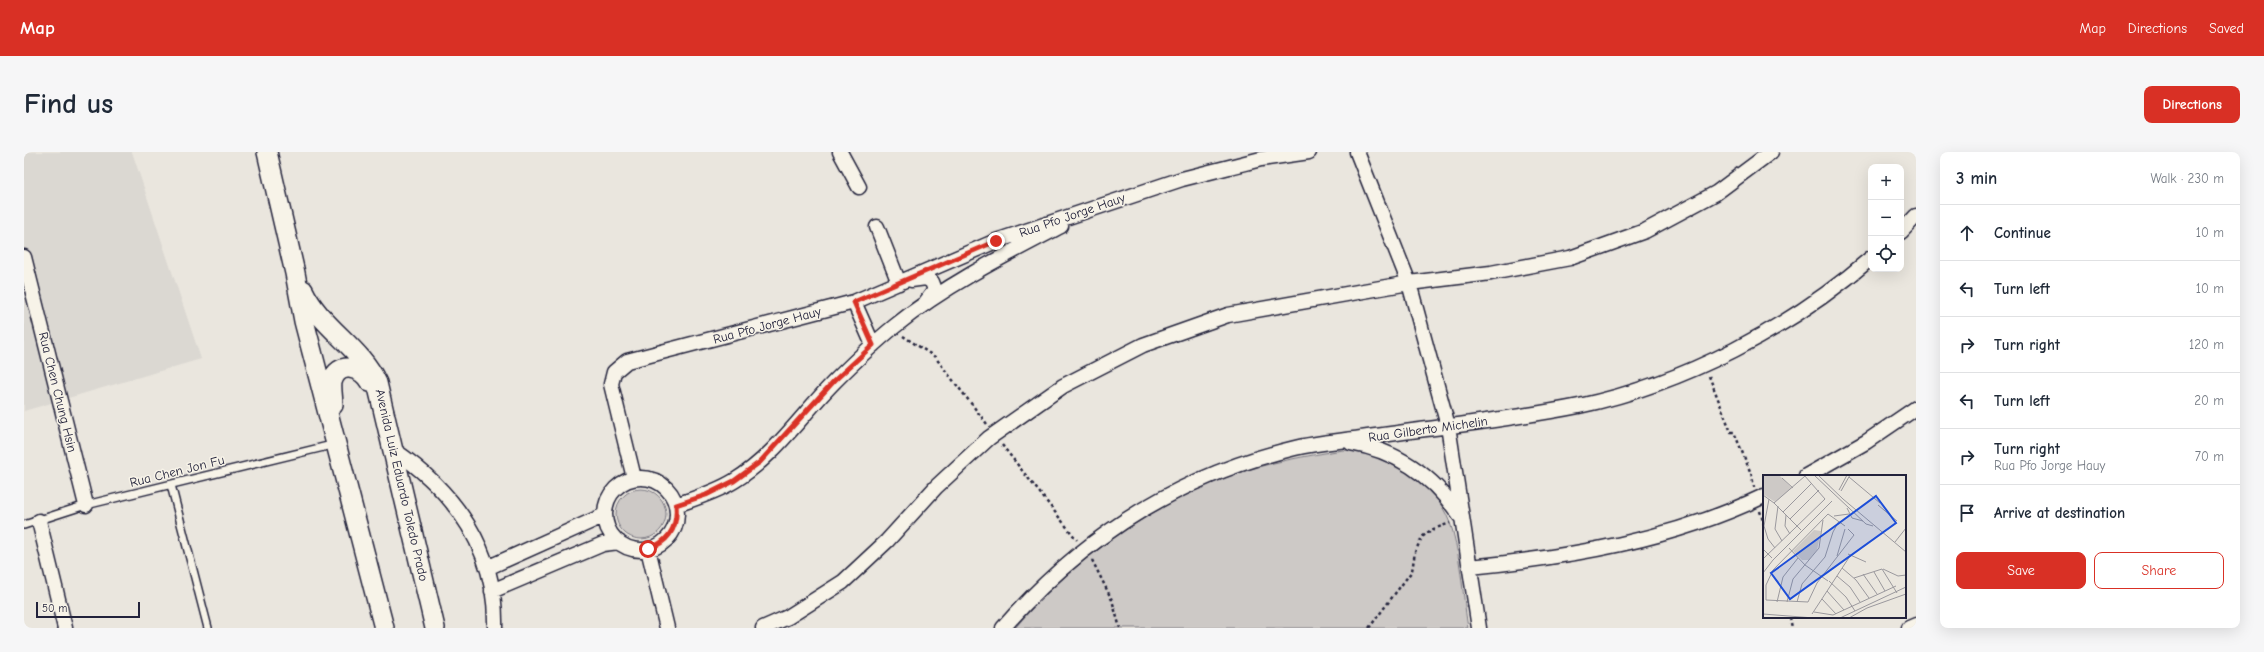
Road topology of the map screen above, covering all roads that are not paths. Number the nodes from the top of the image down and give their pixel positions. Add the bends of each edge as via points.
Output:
1 (267, 152) edge
2 (1309, 152) edge
3 (1357, 152) edge
4 (1771, 152) edge
5 (845, 153) edge
6 (859, 187) dead end
7 (1104, 204) junction
8 (1916, 216) edge
9 (877, 227) dead end
10 (1904, 229) edge
11 (24, 257) edge
12 (1868, 260) edge
13 (295, 273) junction
14 (899, 283) junction
15 (1409, 283) junction
16 (854, 302) junction
17 (923, 305) junction
18 (873, 345) junction
19 (383, 402) junction
20 (1916, 408) edge
21 (1448, 426) junction
22 (1341, 441) junction
23 (336, 444) junction
24 (394, 450) junction
25 (1808, 475) edge
26 (634, 478) junction
27 (171, 485) junction
28 (1760, 498) edge
29 (86, 505) junction
30 (676, 505) junction
31 (605, 515) junction
32 (1462, 519) junction
33 (39, 521) junction
34 (24, 525) edge
35 (576, 529) junction
36 (619, 542) junction
37 (539, 546) junction
38 (648, 549) junction
39 (586, 551) junction
40 (549, 567) junction
41 (487, 568) junction
42 (1470, 568) junction
43 (492, 591) junction
44 (1916, 625) edge
45 (65, 628) edge
46 (208, 628) edge
47 (384, 628) edge
48 (436, 628) edge
49 (495, 628) edge
50 (667, 628) edge
51 (763, 628) edge
52 (1003, 628) edge
53 (1479, 628) edge
54 (1909, 628) edge

1 - 13 main road, Avenida Luiz Eduardo Toledo Prado
2 - 7 street, Rua Pfo Jorge Hauy via 1261,159 1182,179
3 - 15 street
4 - 15 street via 1716,193 1645,231 1570,258 1491,274
5 - 6 street
7 - 14 street, Rua Pfo Jorge Hauy via 996,241
7 - 17 street via 1012,252
8 - 10 street
9 - 14 street
11 - 29 street, Rua Chen Chung Hsin
12 - 21 street, Rua Gilberto Michelin via 1810,305 1760,336 1708,362 1646,387 1581,406 1515,418
13 - 19 main road, Avenida Luiz Eduardo Toledo Prado via 312,308 373,374
13 - 23 main road, Avenida Luiz Eduardo Toledo Prado via 304,321
14 - 16 street, Rua Pfo Jorge Hauy
14 - 17 street via 922,278 932,282 935,290
15 - 21 street
15 - 51 street via 1228,315 1143,345 1063,386 988,438 936,486 887,541 842,582 788,617
16 - 18 street
16 - 26 street, Rua Pfo Jorge Hauy via 627,361 614,372 611,389
17 - 18 street
18 - 30 street via 834,381 760,462 734,481 706,495
19 - 23 main road via 367,376 359,370 346,368 338,373 332,388
19 - 24 main road, Avenida Luiz Eduardo Toledo Prado
20 - 25 street via 1866,442
21 - 22 street, Rua Gilberto Michelin
21 - 32 street
22 - 32 street via 1366,445 1389,453 1411,465 1436,485
22 - 52 street, Rua Gilberto Michelin via 1296,448 1221,471 1149,505 1084,548 1030,596
23 - 27 lane, Rua Chen Jon Fu
23 - 47 main road, Avenida Luiz Eduardo Toledo Prado
24 - 41 street via 430,478 461,513 476,540
24 - 48 main road, Avenida Luiz Eduardo Toledo Prado
26 - 30 street via 655,481 664,486
26 - 31 street via 624,482 610,496
27 - 29 lane, Rua Chen Jon Fu
27 - 46 lane
28 - 42 street via 1697,523 1636,541 1574,555
29 - 33 lane, Rua Chen Jon Fu
30 - 38 street via 676,519 671,533 657,546
31 - 35 street
31 - 36 street via 612,534
32 - 42 street
33 - 34 lane, Rua Chen Jon Fu
33 - 45 street
35 - 37 street
35 - 39 street
36 - 38 street via 637,549
36 - 39 street via 603,544
37 - 40 street
37 - 41 street
38 - 50 street
39 - 40 street
40 - 43 street
41 - 43 street
42 - 53 street
43 - 49 street
44 - 54 street

